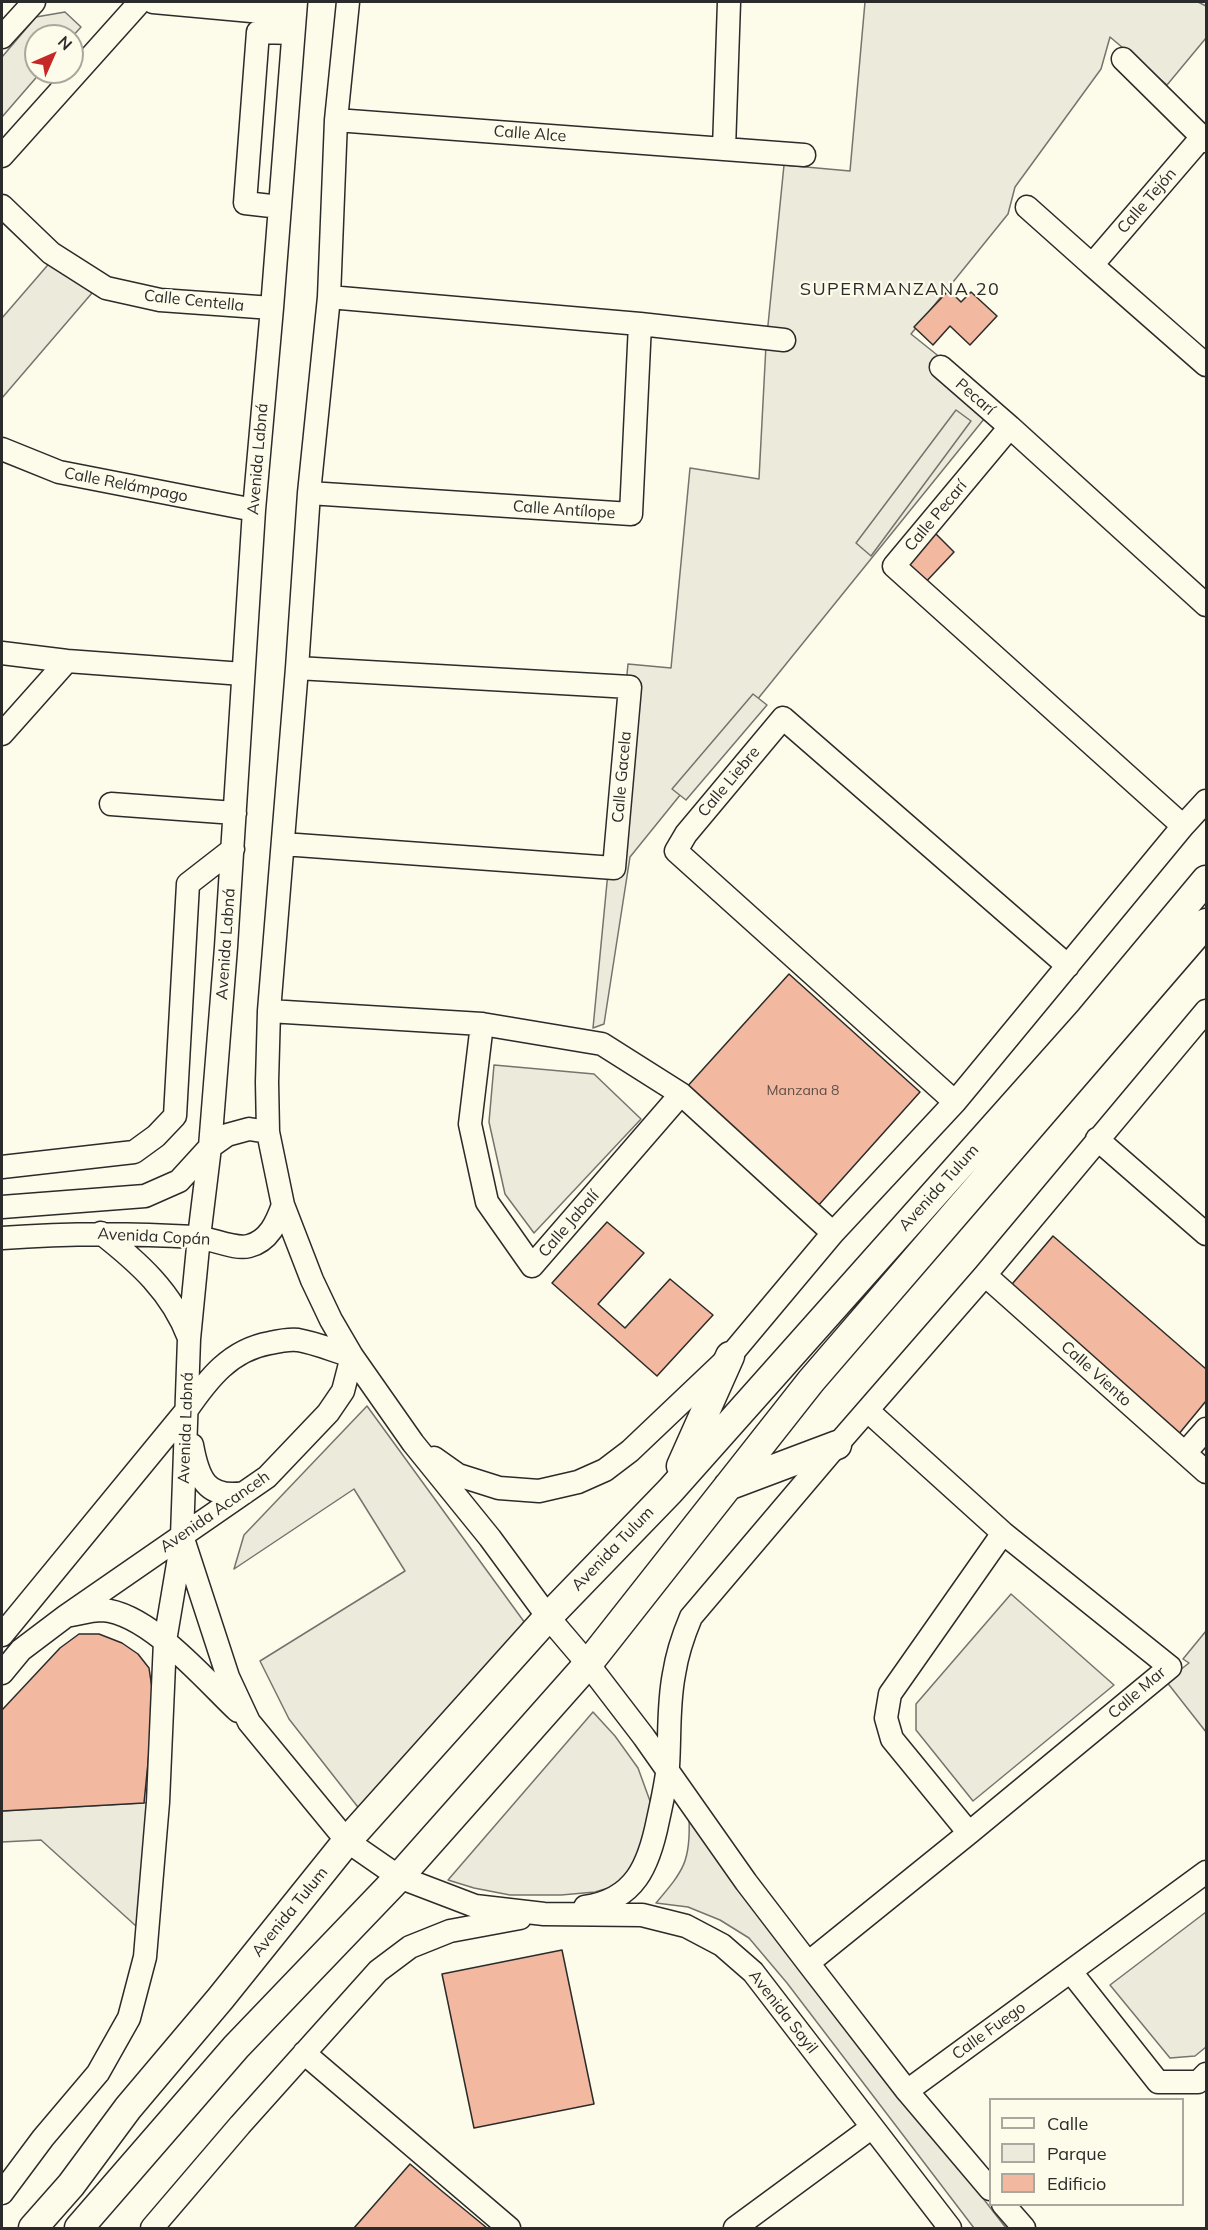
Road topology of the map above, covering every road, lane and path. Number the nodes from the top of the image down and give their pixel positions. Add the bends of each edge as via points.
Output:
1 (34, 2) edge
2 (140, 2) edge
3 (153, 2) edge
4 (348, 2) edge
5 (729, 2) edge
6 (290, 21) edge
7 (2, 37) edge
8 (1124, 59) dead end
9 (336, 120) junction
10 (1204, 139) edge
11 (724, 149) junction
12 (804, 155) dead end
13 (2, 156) edge
14 (2, 206) edge
15 (280, 207) junction
16 (1027, 207) dead end
17 (1092, 266) junction
18 (329, 297) junction
19 (272, 308) junction
20 (640, 324) junction
21 (784, 340) dead end
22 (1206, 365) edge
23 (941, 367) dead end
24 (1010, 427) junction
25 (2, 449) edge
26 (309, 493) junction
27 (254, 510) junction
28 (1206, 605) edge
29 (2, 653) edge
30 (67, 661) junction
31 (297, 668) junction
32 (243, 674) junction
33 (2, 734) edge
34 (1206, 801) edge
35 (111, 804) dead end
36 (235, 813) junction
37 (1183, 826) junction
38 (283, 844) junction
39 (232, 849) junction
40 (1206, 880) edge
41 (1206, 923) edge
42 (1068, 966) junction
43 (269, 1011) junction
44 (1206, 1011) edge
45 (482, 1024) junction
46 (681, 1094) junction
47 (955, 1102) junction
48 (268, 1132) junction
49 (1097, 1139) junction
50 (210, 1147) junction
51 (2, 1167) edge
52 (283, 1205) junction
53 (2, 1207) edge
54 (101, 1233) junction
55 (833, 1233) junction
56 (1206, 1234) edge
57 (199, 1237) junction
58 (2, 1238) edge
59 (985, 1275) junction
60 (189, 1339) junction
61 (296, 1340) junction
62 (352, 1356) junction
63 (730, 1356) junction
64 (338, 1399) junction
65 (186, 1411) junction
66 (868, 1411) junction
67 (1206, 1429) edge
68 (412, 1443) junction
69 (837, 1445) junction
70 (1185, 1453) junction
71 (1206, 1472) edge
72 (728, 1486) junction
73 (670, 1491) junction
74 (244, 1492) junction
75 (1003, 1533) junction
76 (182, 1536) junction
77 (66, 1616) junction
78 (548, 1617) junction
79 (2, 1635) edge
80 (165, 1641) junction
81 (588, 1664) junction
82 (2, 1673) edge
83 (249, 1722) junction
84 (668, 1769) junction
85 (969, 1833) junction
86 (347, 1841) junction
87 (1206, 1872) edge
88 (399, 1877) junction
89 (544, 1914) junction
90 (808, 1963) junction
91 (1071, 1972) junction
92 (304, 2053) junction
93 (1206, 2074) edge
94 (907, 2091) junction
95 (871, 2128) junction
96 (71, 2185) junction
97 (989, 2188) edge
98 (2, 2193) edge
99 (1005, 2206) edge
100 (13, 2229) edge
101 (33, 2229) edge
102 (79, 2229) edge
103 (152, 2229) edge
104 (509, 2229) edge
105 (735, 2229) edge
106 (950, 2229) edge
107 (1024, 2229) edge

1 - 7 street
2 - 13 street
3 - 6 street
4 - 9 street
5 - 11 street
6 - 15 street, Avenida Labná
6 - 15 street via 258,32 245,203
8 - 10 street, Calle Tejón
9 - 11 street, Calle Alce
9 - 18 street
10 - 17 street, Calle Tejón
11 - 12 street, Calle Alce
14 - 19 street, Calle Centella via 51,253 106,288 160,300
15 - 19 street, Avenida Labná
16 - 17 street
17 - 22 street
18 - 20 street
18 - 26 street
19 - 27 street, Avenida Labná
20 - 21 street
20 - 26 street, Calle Antílope via 631,514
23 - 24 street, Pecarí
24 - 28 street
24 - 37 street, Calle Pecarí via 894,566
25 - 27 street, Calle Relámpago via 59,472
26 - 31 street
27 - 32 street, Avenida Labná
29 - 30 street
30 - 32 street
30 - 33 street
31 - 38 street
31 - 38 street, Calle Gacela via 630,687 614,868
32 - 36 street, Avenida Labná
34 - 37 street
35 - 36 street
36 - 39 street, Avenida Labná
37 - 42 street
38 - 43 street
39 - 50 street, Avenida Labná
39 - 51 street via 188,884 175,1116 135,1152
40 - 73 main road, Avenida Tulum via 1090,1019
41 - 72 main road, Avenida Tulum via 811,1381
42 - 47 street
42 - 47 street, Calle Liebre via 783,718 686,834 676,851
43 - 45 street
43 - 48 street
44 - 49 street
45 - 46 street via 602,1044
45 - 46 street, Calle Jabalí via 470,1124 487,1202 532,1266
46 - 55 street
47 - 55 street
48 - 50 street, Avenida Copán via 237,1131
48 - 52 street
49 - 56 street
49 - 59 street
50 - 53 street, Avenida Copán via 179,1181 145,1196
50 - 57 street, Avenida Labná
52 - 57 street, Avenida Copán via 275,1226 256,1244 237,1247
52 - 62 street via 312,1280
54 - 57 street, Avenida Copán
54 - 58 street, Avenida Copán
54 - 60 street via 147,1272 174,1307
55 - 63 street
57 - 60 street, Avenida Labná
59 - 66 street
59 - 70 street, Calle Viento
60 - 65 street, Avenida Labná
61 - 62 street
61 - 64 street via 332,1369
61 - 65 street via 260,1344 228,1360
62 - 64 street, Avenida Acanceh
62 - 68 street
63 - 68 street via 630,1451 605,1470 578,1482 538,1491 499,1488 458,1475
63 - 73 main road
64 - 74 street, Avenida Acanceh via 292,1453
65 - 74 street via 202,1480 214,1491 231,1495
65 - 76 street, Avenida Labná
65 - 79 street
66 - 69 street
66 - 75 street, Calle Mar
67 - 70 street
68 - 78 street
69 - 72 main road
69 - 84 street via 691,1617 673,1676
70 - 71 street, Calle Viento
72 - 81 main road, Avenida Tulum
73 - 78 main road, Avenida Tulum
74 - 76 street, Avenida Acanceh
75 - 85 street via 890,1694 886,1718 892,1739
75 - 85 street, Calle Mar via 1170,1666
76 - 77 street, Avenida Acanceh
76 - 80 street
76 - 83 street, Avenida Labná via 228,1677
77 - 80 street via 92,1610 114,1612
77 - 82 street, Avenida Acanceh via 21,1650
78 - 81 street
78 - 86 main road, Avenida Tulum
80 - 83 street
80 - 98 street via 158,1802 145,1957 129,2018 98,2073
81 - 84 street
81 - 88 main road, Avenida Tulum
83 - 86 street, Avenida Labná
84 - 89 street via 652,1848 642,1871 624,1891 601,1905
84 - 90 street
85 - 90 street, Calle Mar
86 - 88 street, Avenida Sayil
86 - 96 main road, Avenida Tulum via 128,2108
87 - 91 street, Calle Fuego
88 - 89 street, Avenida Sayil via 475,1906
88 - 102 main road, Avenida Tulum via 236,2047
89 - 92 street via 450,1931 410,1947 378,1971
89 - 95 street, Avenida Sayil via 642,1915 686,1926 722,1945 753,1972
90 - 94 street
91 - 93 street via 1158,2082 1198,2082
91 - 94 street, Calle Fuego
92 - 103 street
92 - 104 street
94 - 97 street
95 - 105 street
95 - 106 street, Avenida Sayil
96 - 100 main road
96 - 101 main road, Avenida Tulum
99 - 107 street

